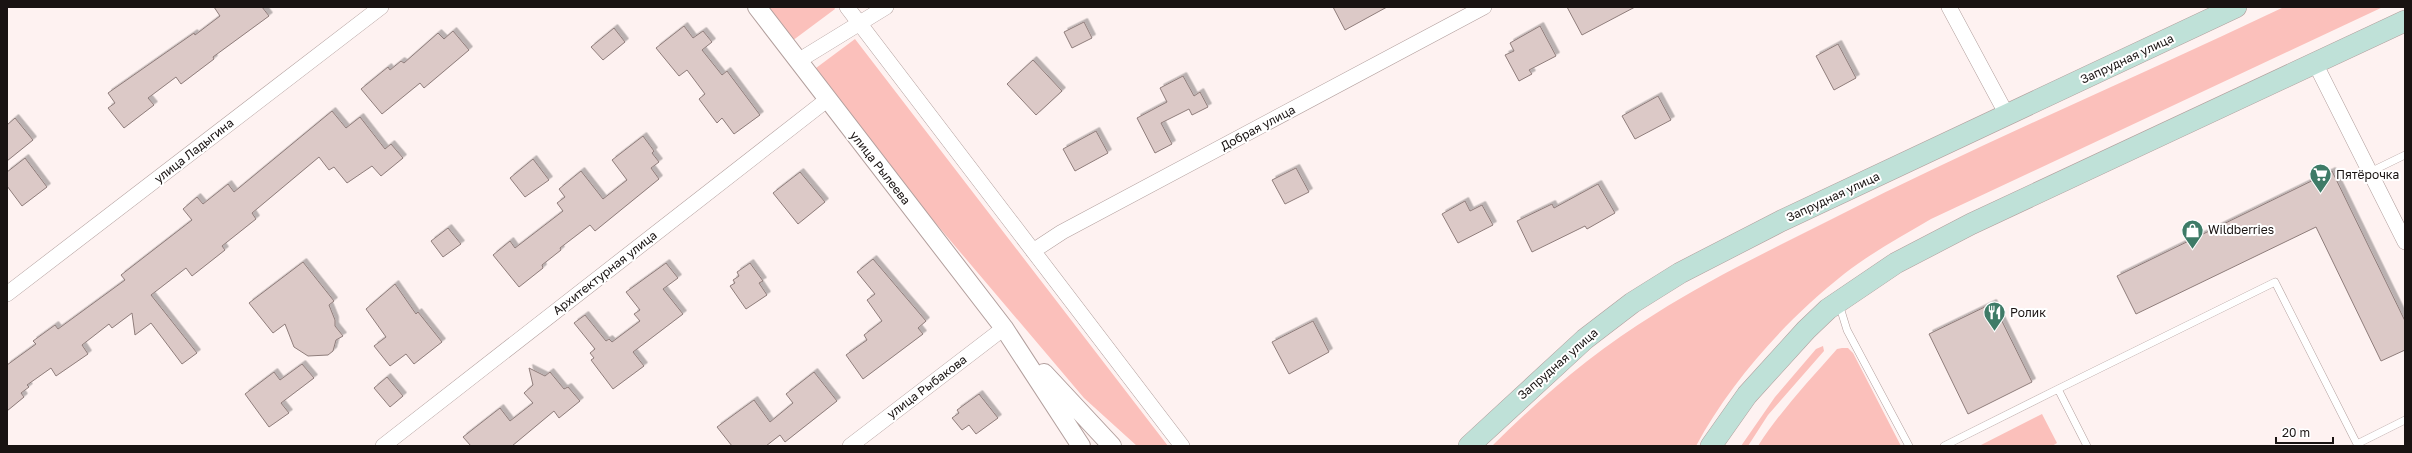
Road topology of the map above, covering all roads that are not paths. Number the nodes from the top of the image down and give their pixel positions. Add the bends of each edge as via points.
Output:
1 (381, 7) edge
2 (757, 7) edge
3 (847, 7) edge
4 (886, 7) edge
5 (1484, 7) edge
6 (1949, 7) edge
7 (2236, 7) edge
8 (2405, 21) edge
9 (859, 23) junction
10 (798, 61) junction
11 (2315, 63) junction
12 (828, 99) junction
13 (2007, 115) junction
14 (2405, 155) edge
15 (2370, 172) junction
16 (2405, 242) edge
17 (1033, 251) junction
18 (7, 294) edge
19 (1838, 302) junction
20 (1004, 328) junction
21 (2058, 388) junction
22 (2405, 420) edge
23 (2358, 445) edge
24 (383, 446) edge
25 (850, 446) edge
26 (1081, 446) edge
27 (1112, 446) edge
28 (1182, 446) edge
29 (1469, 446) edge
30 (1711, 446) edge
31 (1909, 446) edge
32 (1944, 446) edge
33 (2087, 446) edge

1 - 18 street, улица Ладыгина
2 - 10 street, улица Рылеева
3 - 9 street
4 - 9 street
5 - 17 street, Добрая улица via 1062,232
6 - 13 street
7 - 13 main road, Запрудная улица
8 - 11 main road
9 - 10 street
9 - 17 street
10 - 12 street, улица Рылеева
11 - 15 street
11 - 19 main road via 1945,237 1896,263
12 - 20 street, улица Рылеева
12 - 24 street, Архитектурная улица
13 - 29 main road, Запрудная улица via 1774,224 1680,273 1632,303 1586,339
14 - 15 lane
15 - 16 street
17 - 28 street
19 - 30 main road via 1765,372
19 - 31 lane via 1847,330
20 - 25 street, улица Рыбакова
20 - 26 street, улица Рылеева
20 - 27 street, улица Рылеева
21 - 23 lane via 2275,282
21 - 32 lane
21 - 33 lane
22 - 23 lane

